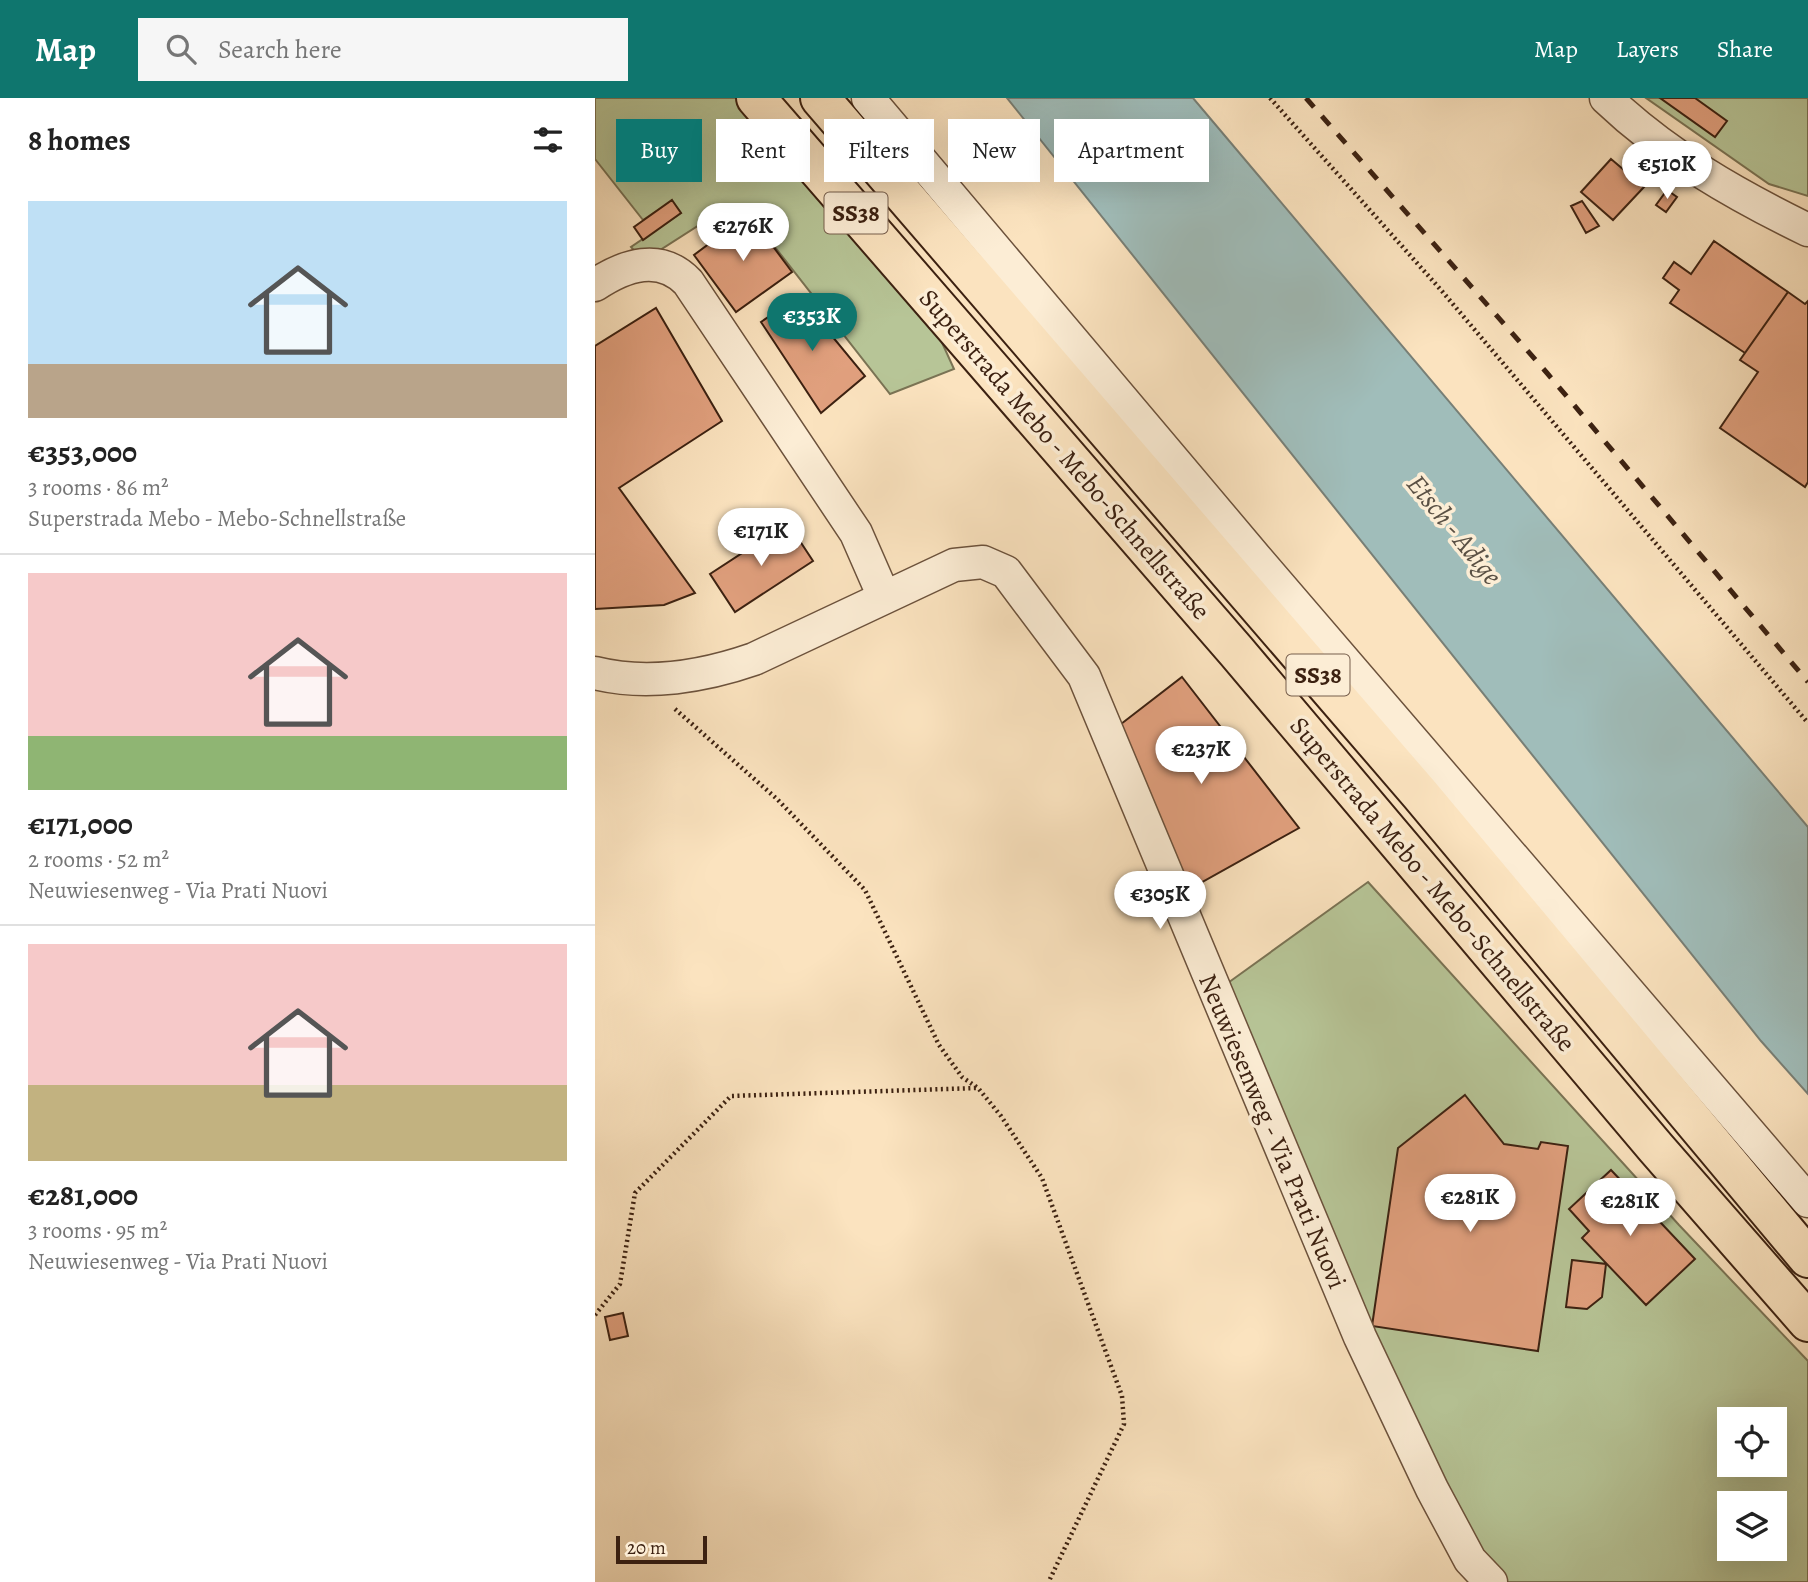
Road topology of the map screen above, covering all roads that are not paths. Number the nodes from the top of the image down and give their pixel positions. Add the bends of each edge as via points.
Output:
1 (756, 98) edge
2 (820, 98) edge
3 (868, 98) edge
4 (1606, 98) edge
5 (1808, 230) edge
6 (595, 285) edge
7 (884, 597) junction
8 (595, 673) edge
9 (1808, 1201) edge
10 (1808, 1258) edge
11 (1808, 1322) edge
12 (1491, 1582) edge

1 - 11 highway, Superstrada Mebo - Mebo-Schnellstraße / SS38 via 1236,651
2 - 10 highway, Superstrada Mebo - Mebo-Schnellstraße / SS38 via 1402,773
3 - 9 street
4 - 5 street via 1643,134 1732,193
6 - 7 street via 611,274 645,264 663,264 678,271 856,533
7 - 8 street, Neuwiesenweg - Via Prati Nuovi via 726,669 653,678
7 - 12 street, Neuwiesenweg - Via Prati Nuovi via 954,565 995,565 1016,583 1084,676 1360,1337 1432,1489 1471,1560

